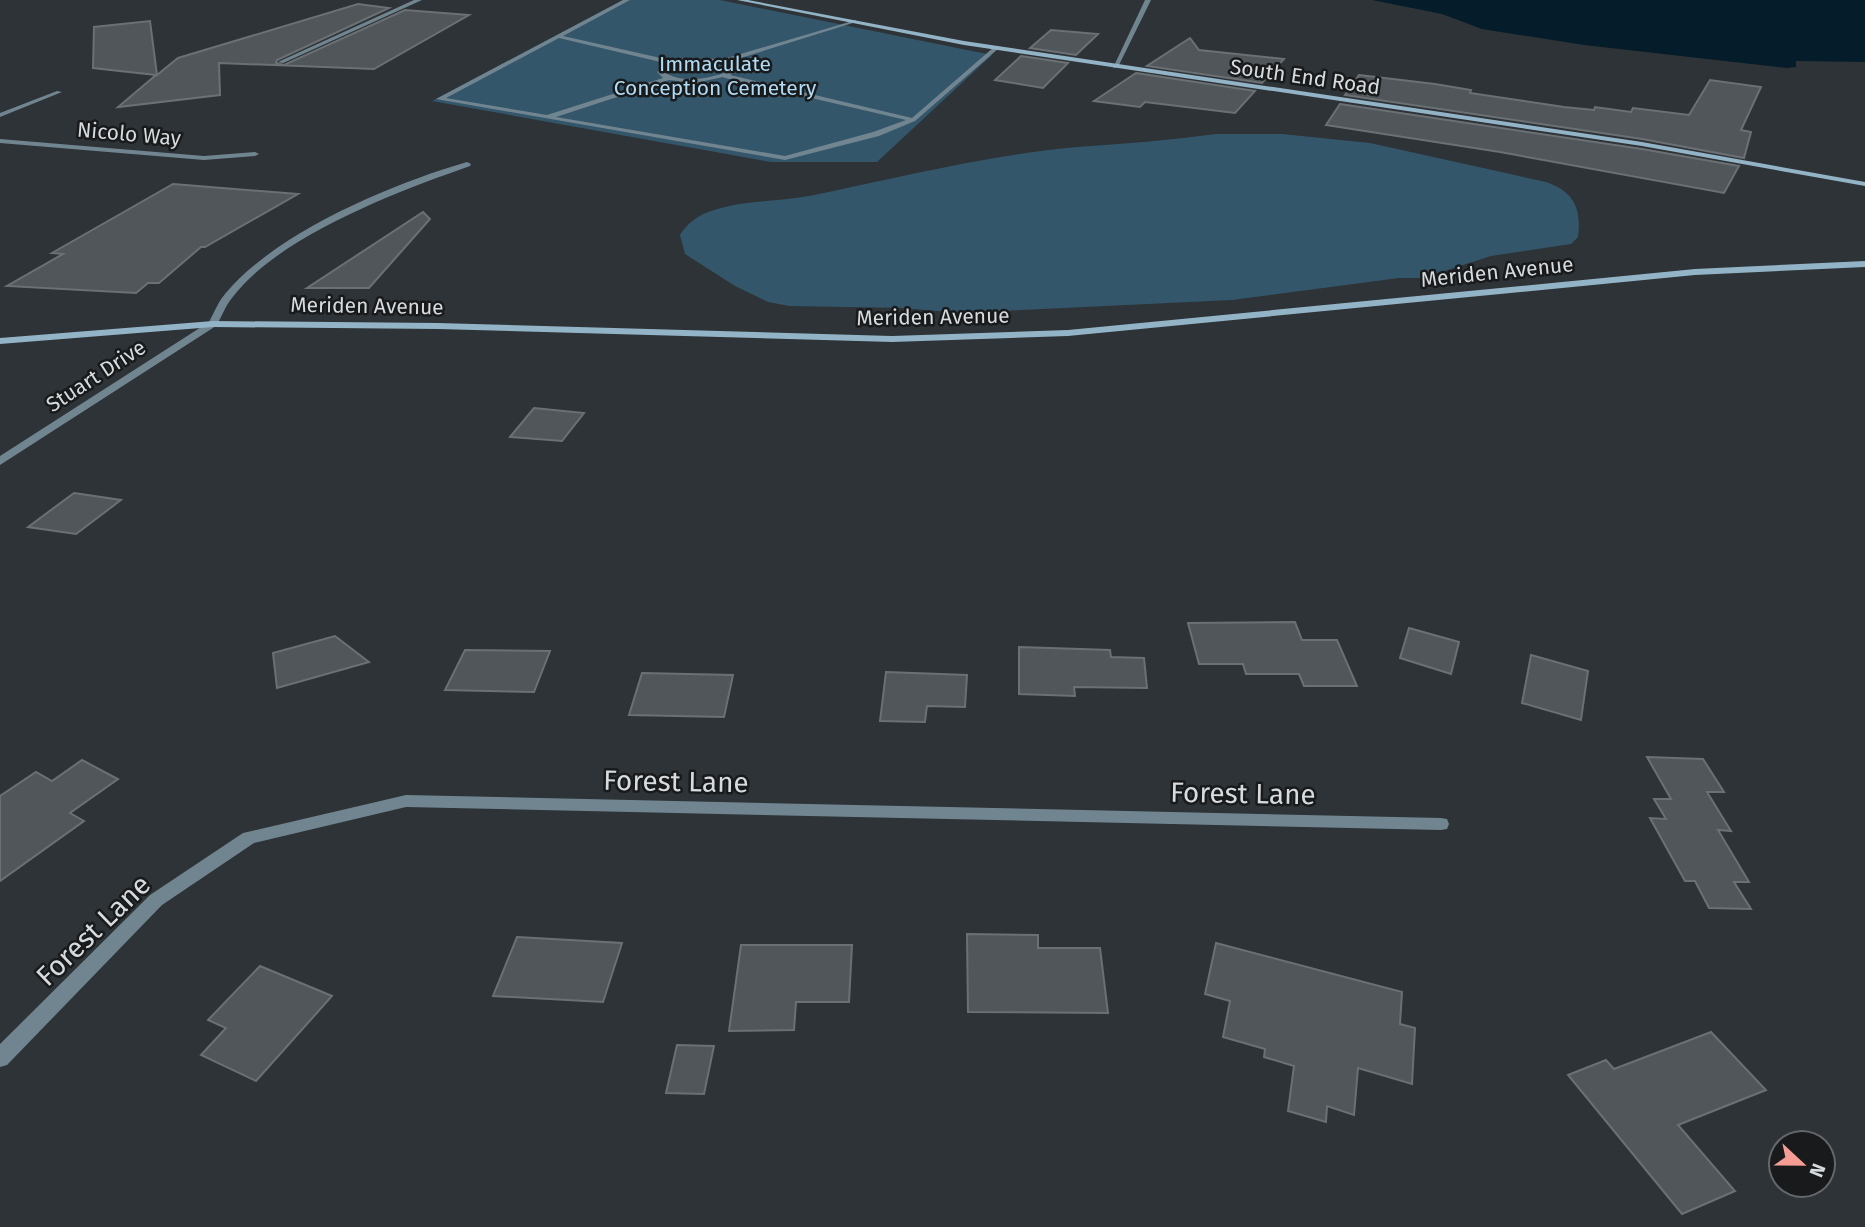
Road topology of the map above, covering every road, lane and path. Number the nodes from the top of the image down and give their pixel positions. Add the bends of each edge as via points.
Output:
1 (419, 0) edge
2 (627, 0) edge
3 (740, 0) edge
4 (1148, 0) edge
5 (854, 21) junction
6 (558, 36) junction
7 (996, 48) junction
8 (727, 60) junction
9 (281, 62) dead end
10 (673, 63) junction
11 (1115, 67) junction
12 (725, 76) junction
13 (668, 78) junction
14 (59, 92) dead end
15 (0, 115) edge
16 (544, 118) junction
17 (914, 120) junction
18 (0, 141) edge
19 (255, 154) dead end
20 (467, 164) dead end
21 (1865, 184) edge
22 (1865, 264) edge
23 (213, 324) junction
24 (0, 341) edge
25 (0, 461) edge
26 (1441, 824) dead end
27 (0, 1058) edge

1 - 9 street
2 - 6 street
3 - 5 main road, South End Road
4 - 11 street
5 - 7 main road, South End Road
5 - 8 street
6 - 10 street
6 - 16 street via 439,99
7 - 11 main road, South End Road
7 - 17 street
8 - 10 street
8 - 12 street via 734,66
10 - 13 street via 660,72
11 - 21 main road, South End Road via 1642,144
12 - 13 street
12 - 17 street
13 - 16 street
14 - 15 street
16 - 17 street via 785,158
18 - 19 street, Nicolo Way via 209,158
20 - 23 street via 366,202 309,232 260,265 218,306
22 - 23 main road, Meriden Avenue via 1695,272 1068,333 892,339
23 - 24 main road, Meriden Avenue
23 - 25 street, Stuart Drive
26 - 27 street, Forest Lane via 406,802 249,838 156,900

